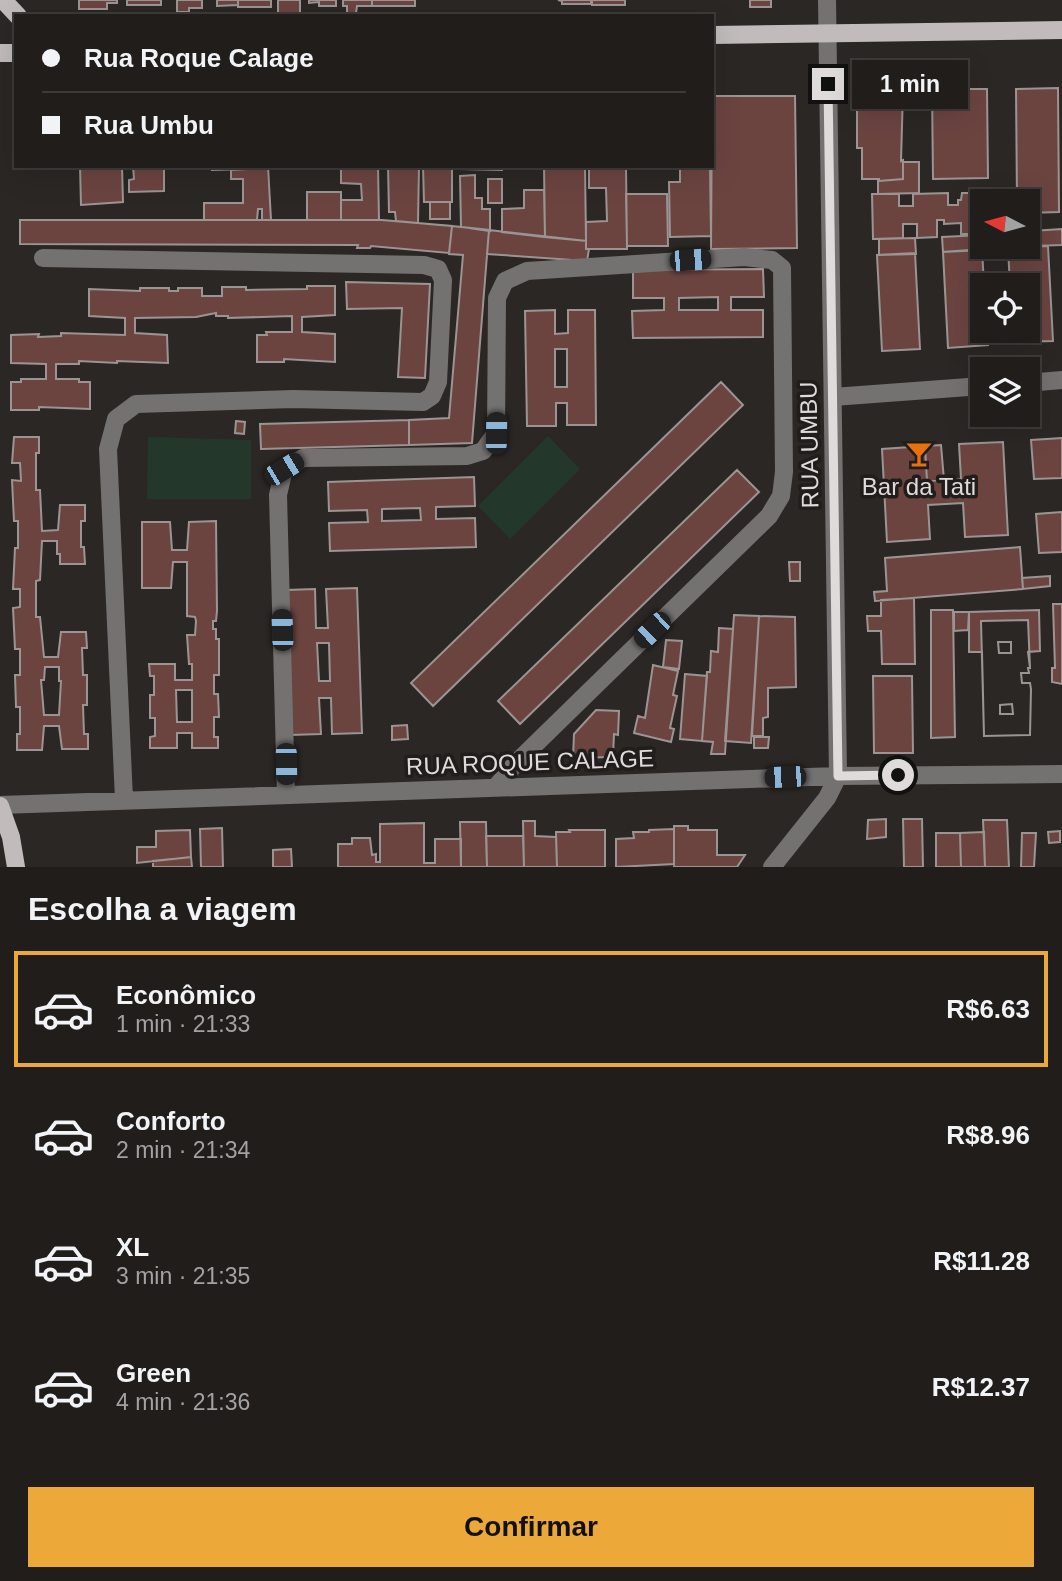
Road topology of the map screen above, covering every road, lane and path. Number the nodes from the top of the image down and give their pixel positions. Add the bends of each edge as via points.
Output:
1 (3, 0) edge
2 (827, 0) edge
3 (16, 14) edge
4 (1062, 30) edge
5 (827, 32) junction
6 (714, 35) edge
7 (43, 258) dead end
8 (1062, 380) edge
9 (1040, 382) edge
10 (970, 387) edge
11 (833, 397) junction
12 (1062, 774) edge
13 (838, 776) junction
14 (495, 788) junction
15 (286, 795) junction
16 (124, 799) junction
17 (0, 805) edge
18 (16, 867) edge
19 (772, 867) edge

1 - 3 main road
2 - 5 street, RUA UMBU
4 - 5 main road
5 - 6 main road
5 - 11 street, RUA UMBU
7 - 16 street via 424,265 438,269 443,280 438,382 432,396 423,402 292,399 136,404 116,419 108,449
8 - 9 street
10 - 11 street
11 - 13 street, RUA UMBU
12 - 13 street, RUA ROQUE CALAGE
13 - 14 street, RUA ROQUE CALAGE
13 - 19 street via 827,798
14 - 15 street, RUA ROQUE CALAGE
14 - 15 street via 769,516 780,496 782,268 772,260 744,257 527,271 505,281 497,298 496,433 483,451 467,456 303,458 284,469 278,495
15 - 16 street, RUA ROQUE CALAGE
16 - 17 street, RUA ROQUE CALAGE
17 - 18 main road

